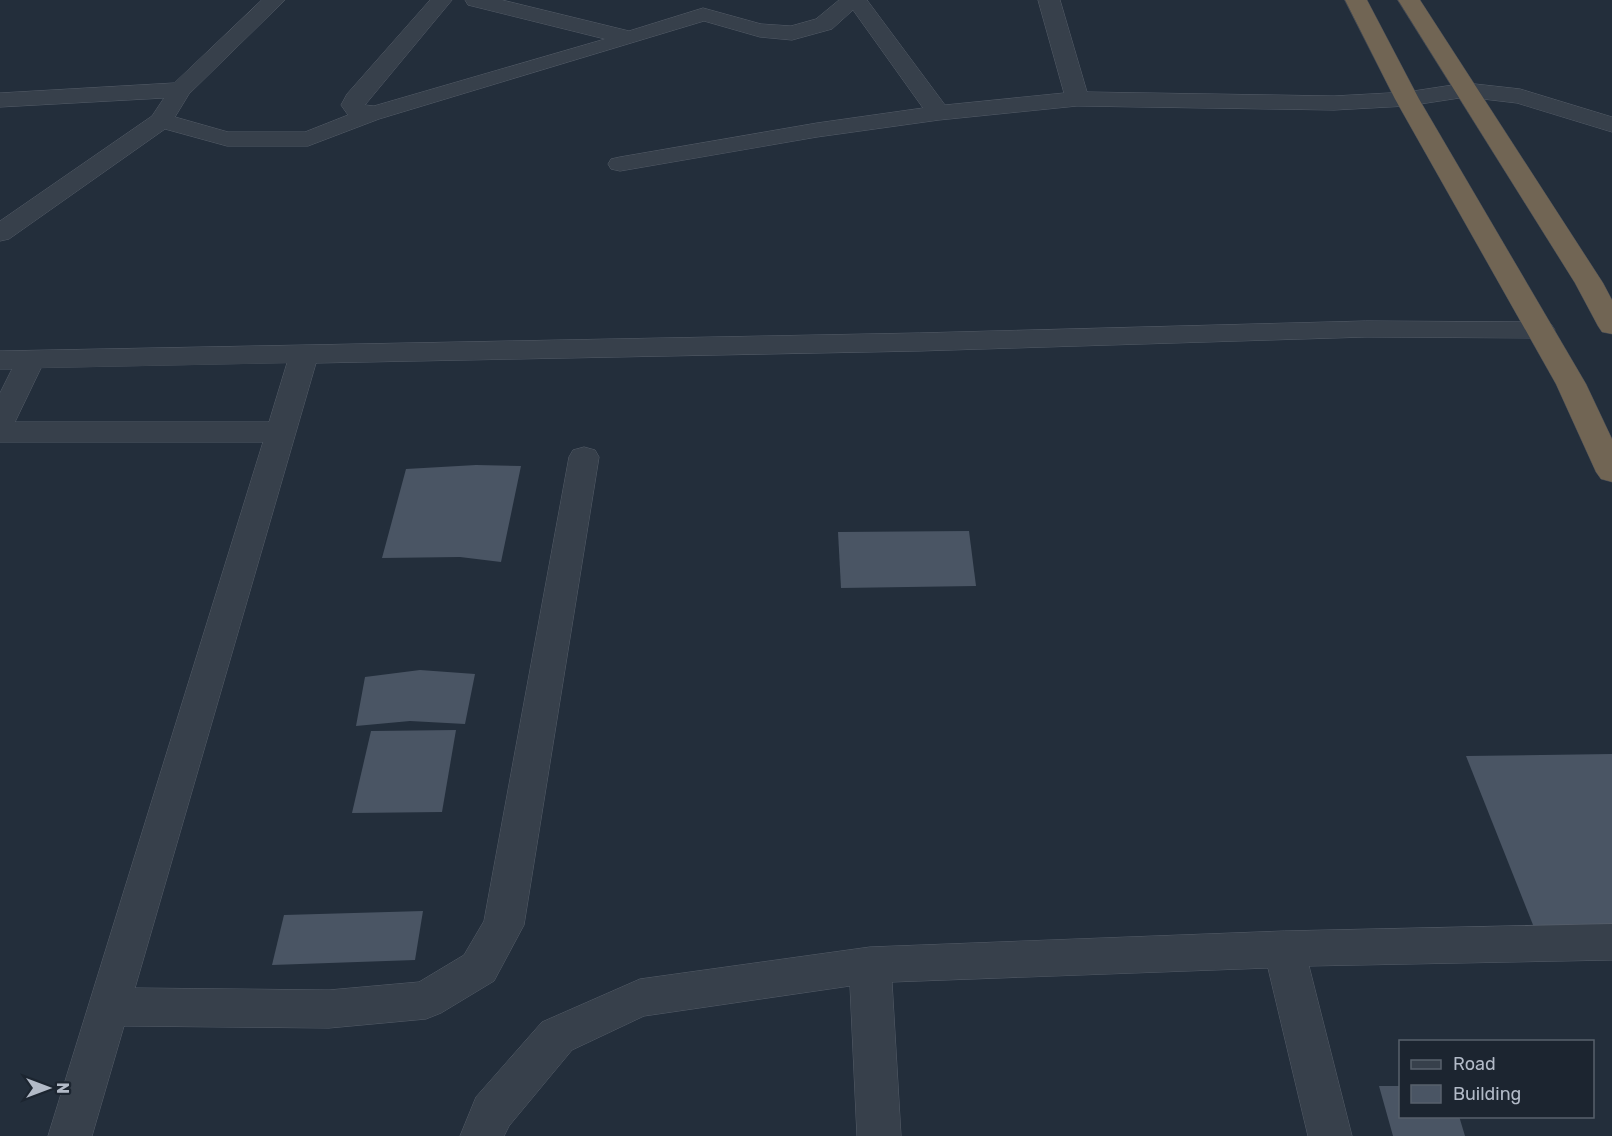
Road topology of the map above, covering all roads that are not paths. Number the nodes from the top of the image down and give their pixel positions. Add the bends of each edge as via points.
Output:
1 (274, 0) edge
2 (441, 0) edge
3 (476, 0) edge
4 (854, 0) edge
5 (1049, 0) edge
6 (1356, 0) edge
7 (1409, 0) edge
8 (703, 7) edge
9 (630, 38) junction
10 (180, 90) junction
11 (1466, 90) junction
12 (1077, 99) junction
13 (1407, 99) junction
14 (0, 100) edge
15 (939, 113) junction
16 (371, 114) junction
17 (161, 121) junction
18 (1612, 125) edge
19 (620, 164) dead end
20 (0, 233) edge
21 (1612, 326) edge
22 (1541, 330) junction
23 (304, 354) junction
24 (32, 358) junction
25 (0, 360) edge
26 (0, 422) edge
27 (0, 432) edge
28 (282, 432) junction
29 (584, 457) dead end
30 (1612, 472) edge
31 (1612, 942) edge
32 (1284, 949) junction
33 (870, 965) junction
34 (110, 1007) junction
35 (70, 1136) edge
36 (482, 1136) edge
37 (879, 1136) edge
38 (1330, 1136) edge

1 - 10 street
2 - 16 street via 352,105 354,110
3 - 9 street
4 - 8 street via 824,24 792,33 760,30
4 - 15 street
5 - 12 street
6 - 13 highway
7 - 11 highway
8 - 9 street
9 - 16 street
10 - 14 street
10 - 17 street
11 - 13 street
11 - 18 street via 1520,96
11 - 21 highway
12 - 13 street via 1334,103
12 - 15 street
13 - 22 highway
15 - 19 street
16 - 17 street via 308,139 227,139
17 - 20 street
22 - 23 street via 1366,329
22 - 30 highway
23 - 24 street
23 - 28 street
24 - 25 street
24 - 26 street
27 - 28 street
28 - 34 street
29 - 34 street via 504,925 478,968 426,1000 329,1010
31 - 32 street
32 - 33 street
32 - 38 street
33 - 36 street via 640,998 557,1036 492,1112
33 - 37 street
34 - 35 street

